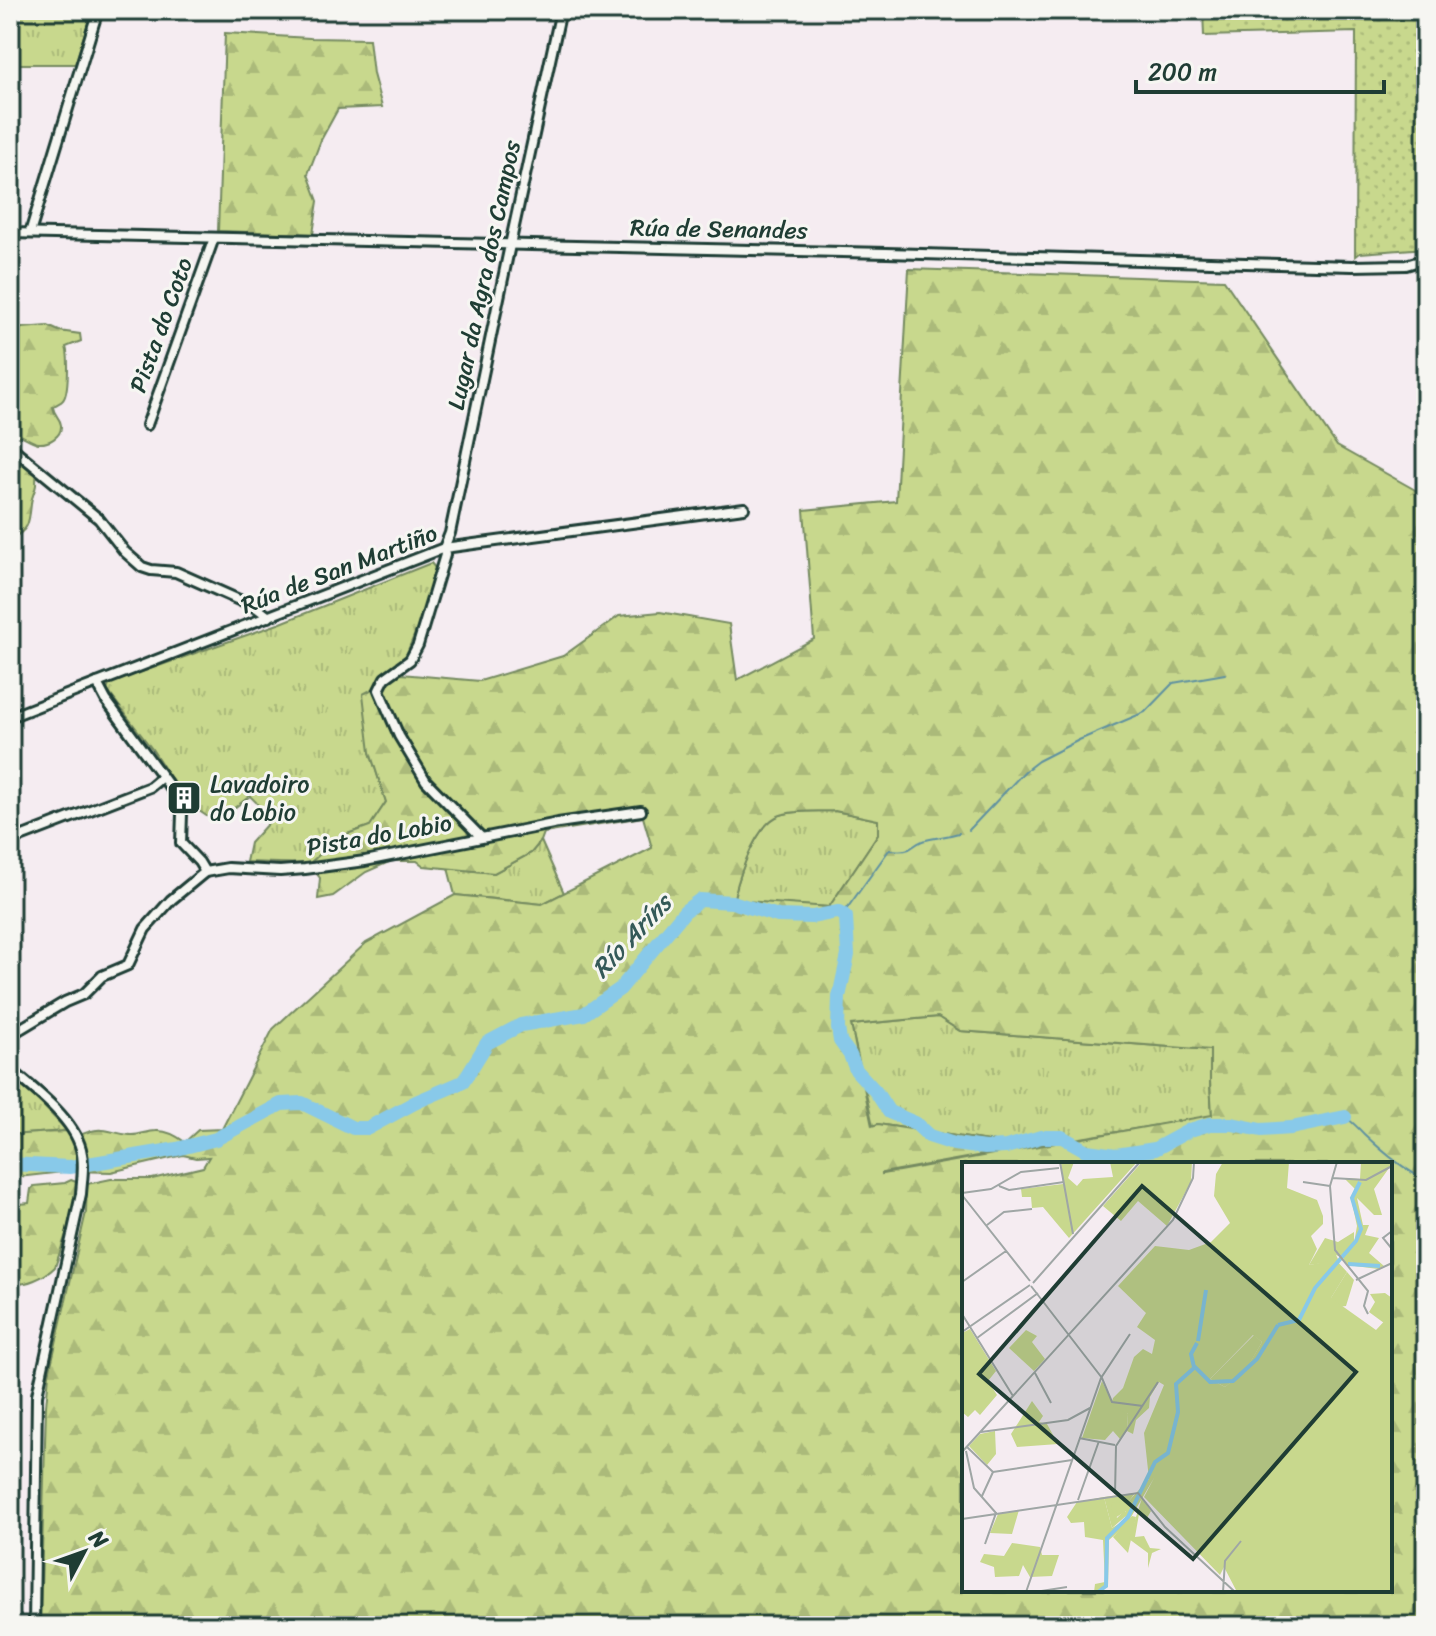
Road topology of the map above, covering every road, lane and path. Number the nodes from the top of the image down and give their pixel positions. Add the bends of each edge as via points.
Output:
1 (98, 10) edge
2 (561, 10) edge
3 (10, 233) edge
4 (30, 233) junction
5 (214, 238) junction
6 (510, 245) junction
7 (1426, 259) edge
8 (147, 425) dead end
9 (10, 446) edge
10 (744, 508) dead end
11 (444, 548) junction
12 (269, 617) junction
13 (97, 683) junction
14 (10, 717) edge
15 (162, 777) junction
16 (641, 811) dead end
17 (481, 837) junction
18 (10, 841) edge
19 (205, 872) junction
20 (10, 1035) edge
21 (10, 1069) edge
22 (34, 1626) edge

1 - 4 street
2 - 6 street, Lugar da Agra dos Campos
3 - 4 street, Rúa de Senandes
4 - 5 street, Rúa de Senandes
5 - 6 street, Rúa de Senandes
5 - 8 street, Pista do Coto
6 - 7 street, Rúa de Senandes via 1352,266 1406,265
6 - 11 street, Lugar da Agra dos Campos
9 - 12 street via 99,519 142,567 176,572
10 - 11 street, Rúa de San Martiño
11 - 12 street, Rúa de San Martiño
11 - 17 street, Lugar da Agra dos Campos via 418,645 379,690 426,781
12 - 13 street, Rúa de San Martiño
13 - 14 street, Rúa de San Martiño
13 - 15 street
15 - 18 street via 150,787
15 - 19 street via 181,804 181,843
16 - 17 street, Pista do Lobio
17 - 19 street, Pista do Lobio via 305,869
19 - 20 street via 145,929 128,965
21 - 22 street via 68,1124 81,1148 83,1171 37,1395

